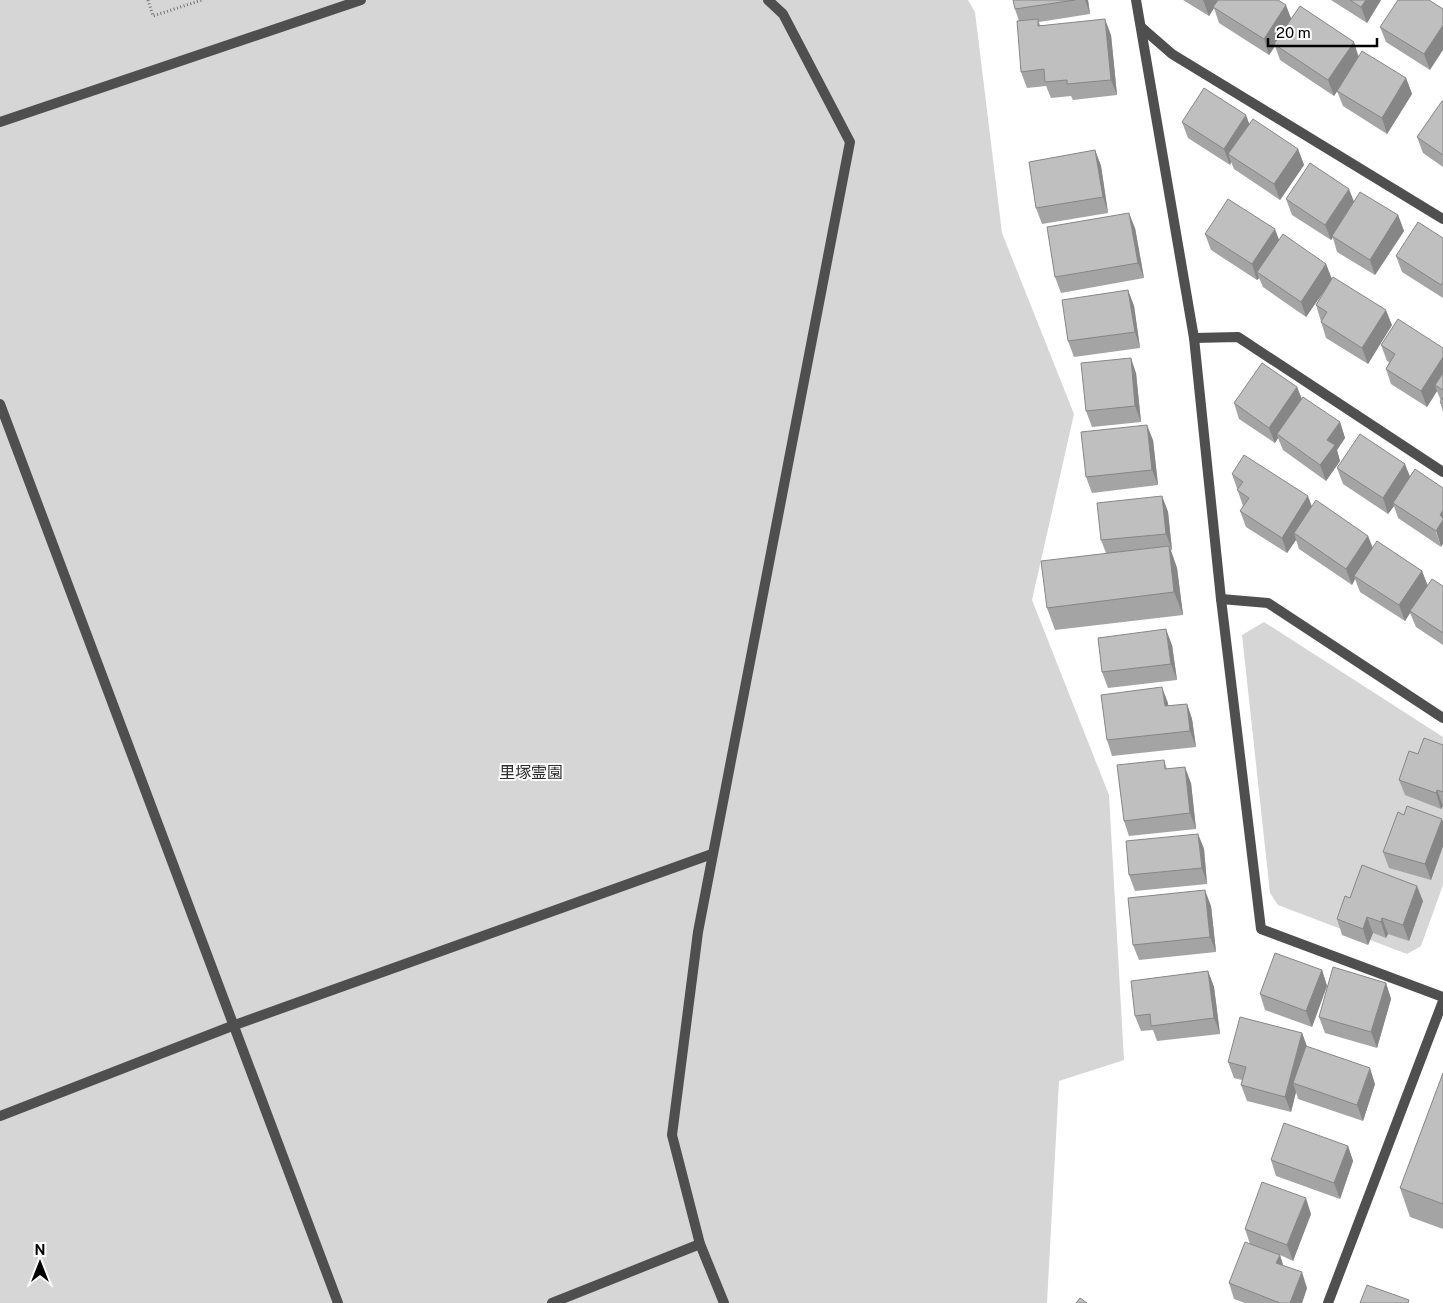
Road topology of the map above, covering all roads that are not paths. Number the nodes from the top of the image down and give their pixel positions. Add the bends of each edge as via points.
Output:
1 (361, 0) edge
2 (768, 0) edge
3 (1136, 0) edge
4 (1141, 27) junction
5 (0, 122) edge
6 (1443, 219) edge
7 (1194, 338) junction
8 (0, 404) edge
9 (1443, 472) edge
10 (1221, 599) junction
11 (1443, 718) edge
12 (712, 854) junction
13 (1443, 997) edge
14 (1443, 1001) edge
15 (232, 1026) junction
16 (0, 1116) edge
17 (700, 1244) junction
18 (338, 1303) edge
19 (552, 1303) edge
20 (724, 1303) edge
21 (1328, 1303) edge

1 - 5 street
2 - 12 street via 783,14 850,142
3 - 4 street
4 - 6 street via 1172,54
4 - 7 street
7 - 9 street via 1238,337
7 - 10 street
8 - 15 street
10 - 11 street via 1268,603
10 - 13 street via 1261,929
12 - 15 street
12 - 17 street via 698,932 672,1135
14 - 21 street
15 - 16 street
15 - 18 street
17 - 19 street
17 - 20 street

